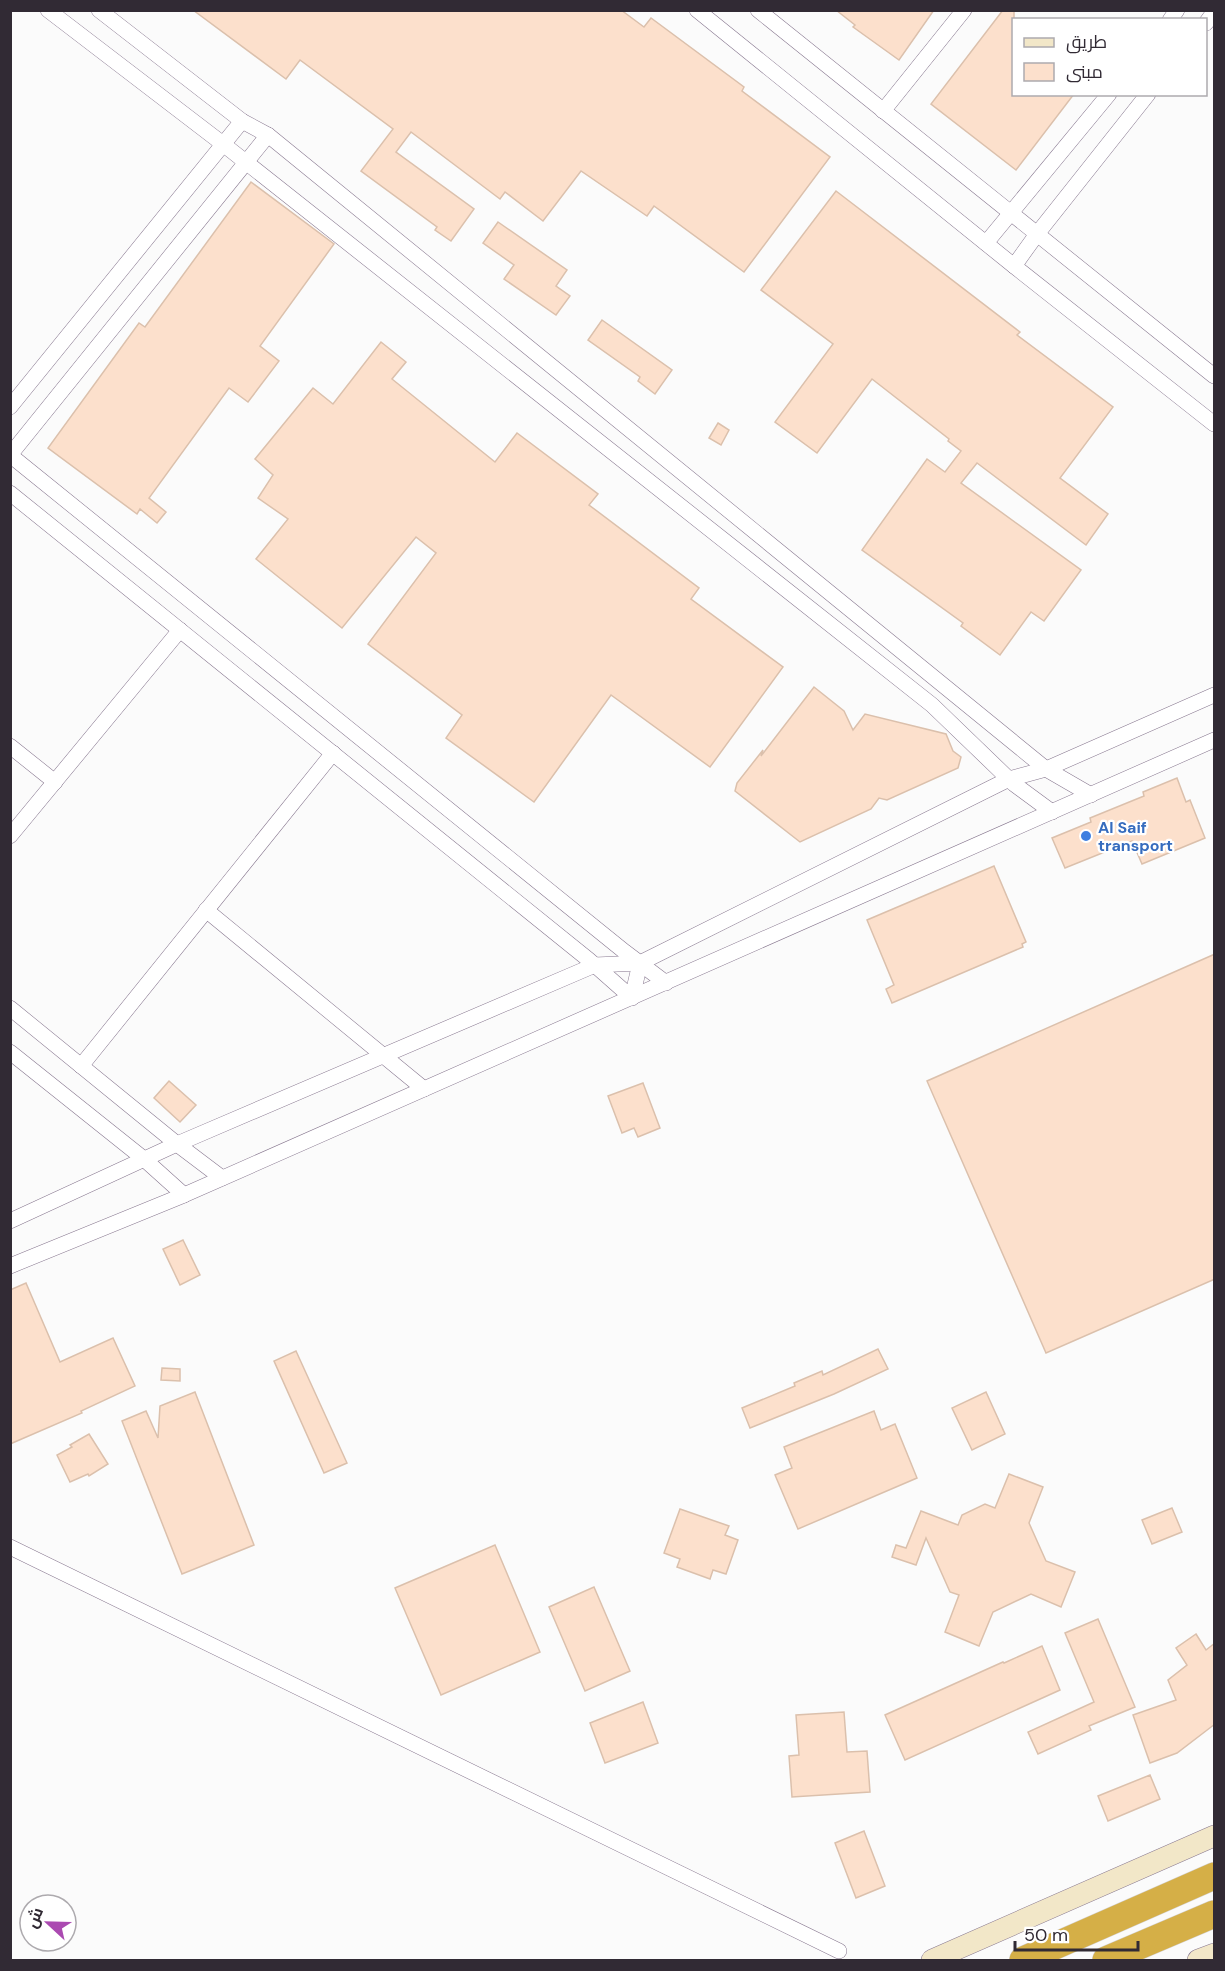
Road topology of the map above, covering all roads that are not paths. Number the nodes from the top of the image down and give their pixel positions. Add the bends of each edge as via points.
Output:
1 (48, 10) edge
2 (99, 10) edge
3 (697, 10) edge
4 (758, 10) edge
5 (964, 10) edge
6 (1107, 96) edge
7 (1146, 96) edge
8 (883, 111) junction
9 (242, 121) junction
10 (268, 135) junction
11 (223, 144) junction
12 (246, 163) junction
13 (1012, 213) junction
14 (1037, 234) junction
15 (986, 243) junction
16 (1014, 266) junction
17 (1215, 376) edge
18 (10, 407) edge
19 (1215, 424) edge
20 (10, 455) edge
21 (10, 493) edge
22 (180, 630) junction
23 (1215, 695) edge
24 (1215, 740) edge
25 (10, 746) edge
26 (333, 753) junction
27 (1046, 769) junction
28 (1009, 779) junction
29 (55, 782) junction
30 (1091, 795) junction
31 (1052, 812) junction
32 (10, 836) edge
33 (206, 910) junction
34 (640, 963) junction
35 (595, 965) junction
36 (666, 982) junction
37 (632, 998) junction
38 (10, 1008) edge
39 (10, 1052) edge
40 (383, 1056) junction
41 (81, 1066) junction
42 (424, 1089) junction
43 (177, 1144) junction
44 (144, 1159) junction
45 (222, 1178) junction
46 (184, 1195) junction
47 (10, 1221) edge
48 (10, 1266) edge
49 (10, 1547) edge
50 (1215, 1836) edge
51 (1215, 1876) edge
52 (1215, 1914) edge
53 (839, 1952) dead end
54 (1215, 1954) edge
55 (932, 1960) edge
56 (1023, 1960) edge
57 (1106, 1960) edge
58 (1198, 1960) edge

1 - 11 street
2 - 9 street
3 - 15 street
4 - 8 street
5 - 8 street
6 - 13 street
7 - 14 street
8 - 13 street
9 - 10 street
9 - 11 street
10 - 12 street
10 - 27 street
11 - 12 street
11 - 18 street
12 - 20 street
12 - 28 street via 932,705
13 - 14 street
13 - 15 street
14 - 16 street
14 - 17 street
15 - 16 street
16 - 19 street
20 - 34 street
21 - 22 street
22 - 26 street
22 - 29 street
23 - 27 street
24 - 30 street
25 - 29 street
26 - 33 street
26 - 35 street
27 - 28 street
27 - 30 street
28 - 31 street
28 - 34 street
29 - 32 street
30 - 31 street
31 - 36 street
33 - 40 street
33 - 41 street
34 - 35 street
34 - 36 street
34 - 37 street
35 - 37 street
35 - 40 street
36 - 37 street
37 - 42 street
38 - 41 street
39 - 44 street
40 - 42 street
40 - 43 street
41 - 43 street
42 - 45 street
43 - 44 street
43 - 45 street
44 - 46 street
44 - 47 street
45 - 46 street
46 - 48 street
49 - 53 street
50 - 55 main road
51 - 56 highway
52 - 57 highway
54 - 58 main road

